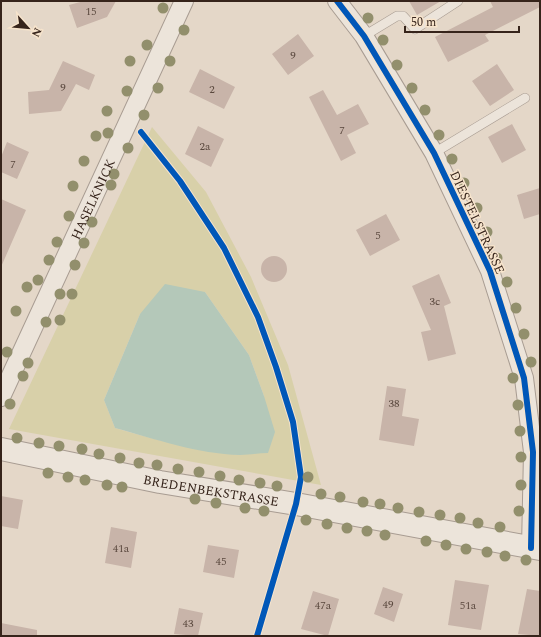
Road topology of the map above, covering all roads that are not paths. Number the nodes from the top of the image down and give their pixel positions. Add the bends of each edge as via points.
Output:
1 (184, 1) edge
2 (337, 1) edge
3 (458, 1) edge
4 (364, 36) junction
5 (525, 98) dead end
6 (434, 153) junction
7 (1, 397) edge
8 (1, 449) edge
9 (535, 549) edge

1 - 7 street, HASELKNICK
2 - 4 street, DIESTELSTRASSE
3 - 4 lane via 415,29 403,16 397,16
4 - 6 street, DIESTELSTRASSE
5 - 6 lane
6 - 9 street, DIESTELSTRASSE via 490,271 522,370 533,452
8 - 9 street, BREDENBEKSTRASSE via 160,482 296,504

